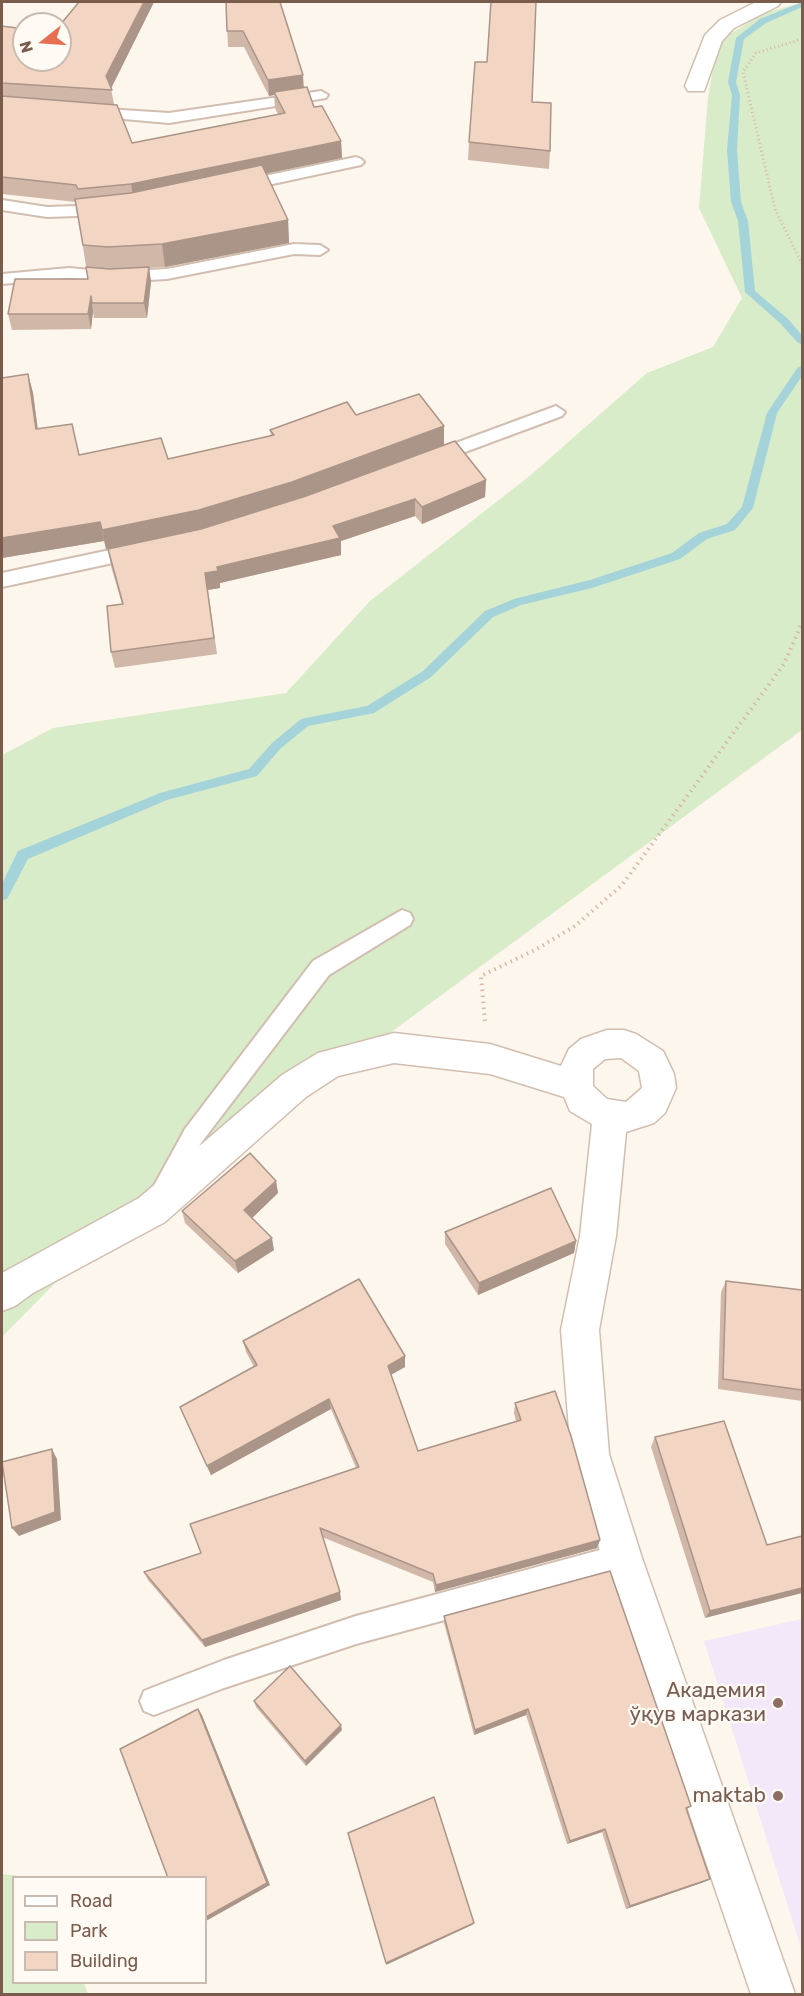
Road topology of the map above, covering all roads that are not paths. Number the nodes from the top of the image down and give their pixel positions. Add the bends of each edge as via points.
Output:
1 (771, 2) edge
2 (696, 86) dead end
3 (321, 95) dead end
4 (80, 112) edge
5 (356, 162) dead end
6 (222, 189) edge
7 (2, 205) edge
8 (124, 209) edge
9 (320, 250) dead end
10 (2, 279) edge
11 (556, 412) dead end
12 (411, 466) edge
13 (158, 547) edge
14 (2, 580) edge
15 (402, 919) dead end
16 (576, 1086) junction
17 (610, 1116) junction
18 (152, 1210) junction
19 (2, 1294) edge
20 (622, 1558) junction
21 (154, 1701) dead end
22 (773, 1995) edge

1 - 2 street via 727,24 712,39
3 - 4 lane via 169,118
5 - 6 lane
7 - 8 lane via 47,212
9 - 10 lane via 294,249 167,274 112,278 69,273
11 - 12 lane
13 - 14 lane
15 - 18 lane via 321,968 193,1136
16 - 17 street via 582,1100
16 - 17 street via 575,1072 581,1059 593,1049 624,1044 645,1056 657,1074 659,1088 652,1102 642,1112
16 - 18 street via 490,1059 394,1048 330,1063 294,1086
17 - 20 street via 598,1236 580,1330 590,1454
18 - 19 street
20 - 21 lane via 356,1630
20 - 22 street

